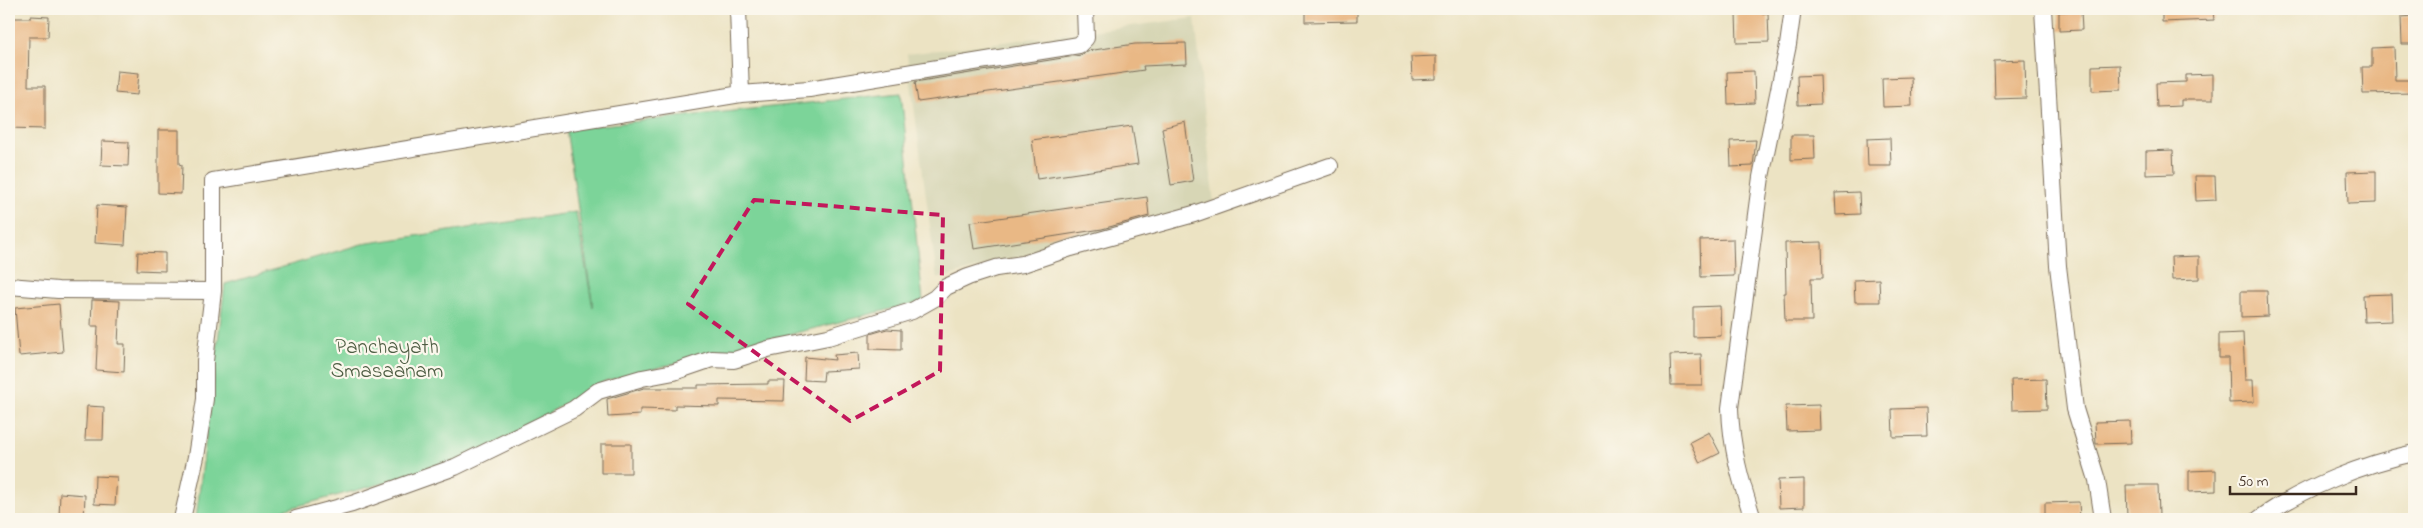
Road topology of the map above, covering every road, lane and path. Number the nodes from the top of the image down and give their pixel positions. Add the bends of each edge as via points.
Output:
1 (738, 9) edge
2 (1085, 9) edge
3 (1793, 9) edge
4 (2043, 9) edge
5 (741, 94) junction
6 (1330, 166) dead end
7 (9, 286) edge
8 (213, 291) junction
9 (2414, 452) edge
10 (182, 519) edge
11 (296, 519) edge
12 (1753, 519) edge
13 (2103, 519) edge
14 (2259, 519) edge

1 - 5 street
2 - 5 street via 1086,38 1079,45 809,90
3 - 12 street via 1761,177 1730,408 1730,438
4 - 13 street via 2058,266 2075,409 2097,480
5 - 8 street via 213,180
6 - 11 street via 1194,214 968,277 946,287 935,298 912,311 828,337 768,349 734,360 712,359 598,391 574,409 456,467 352,504
7 - 8 street via 58,290
8 - 10 street via 205,361 205,399
9 - 14 street via 2309,490

